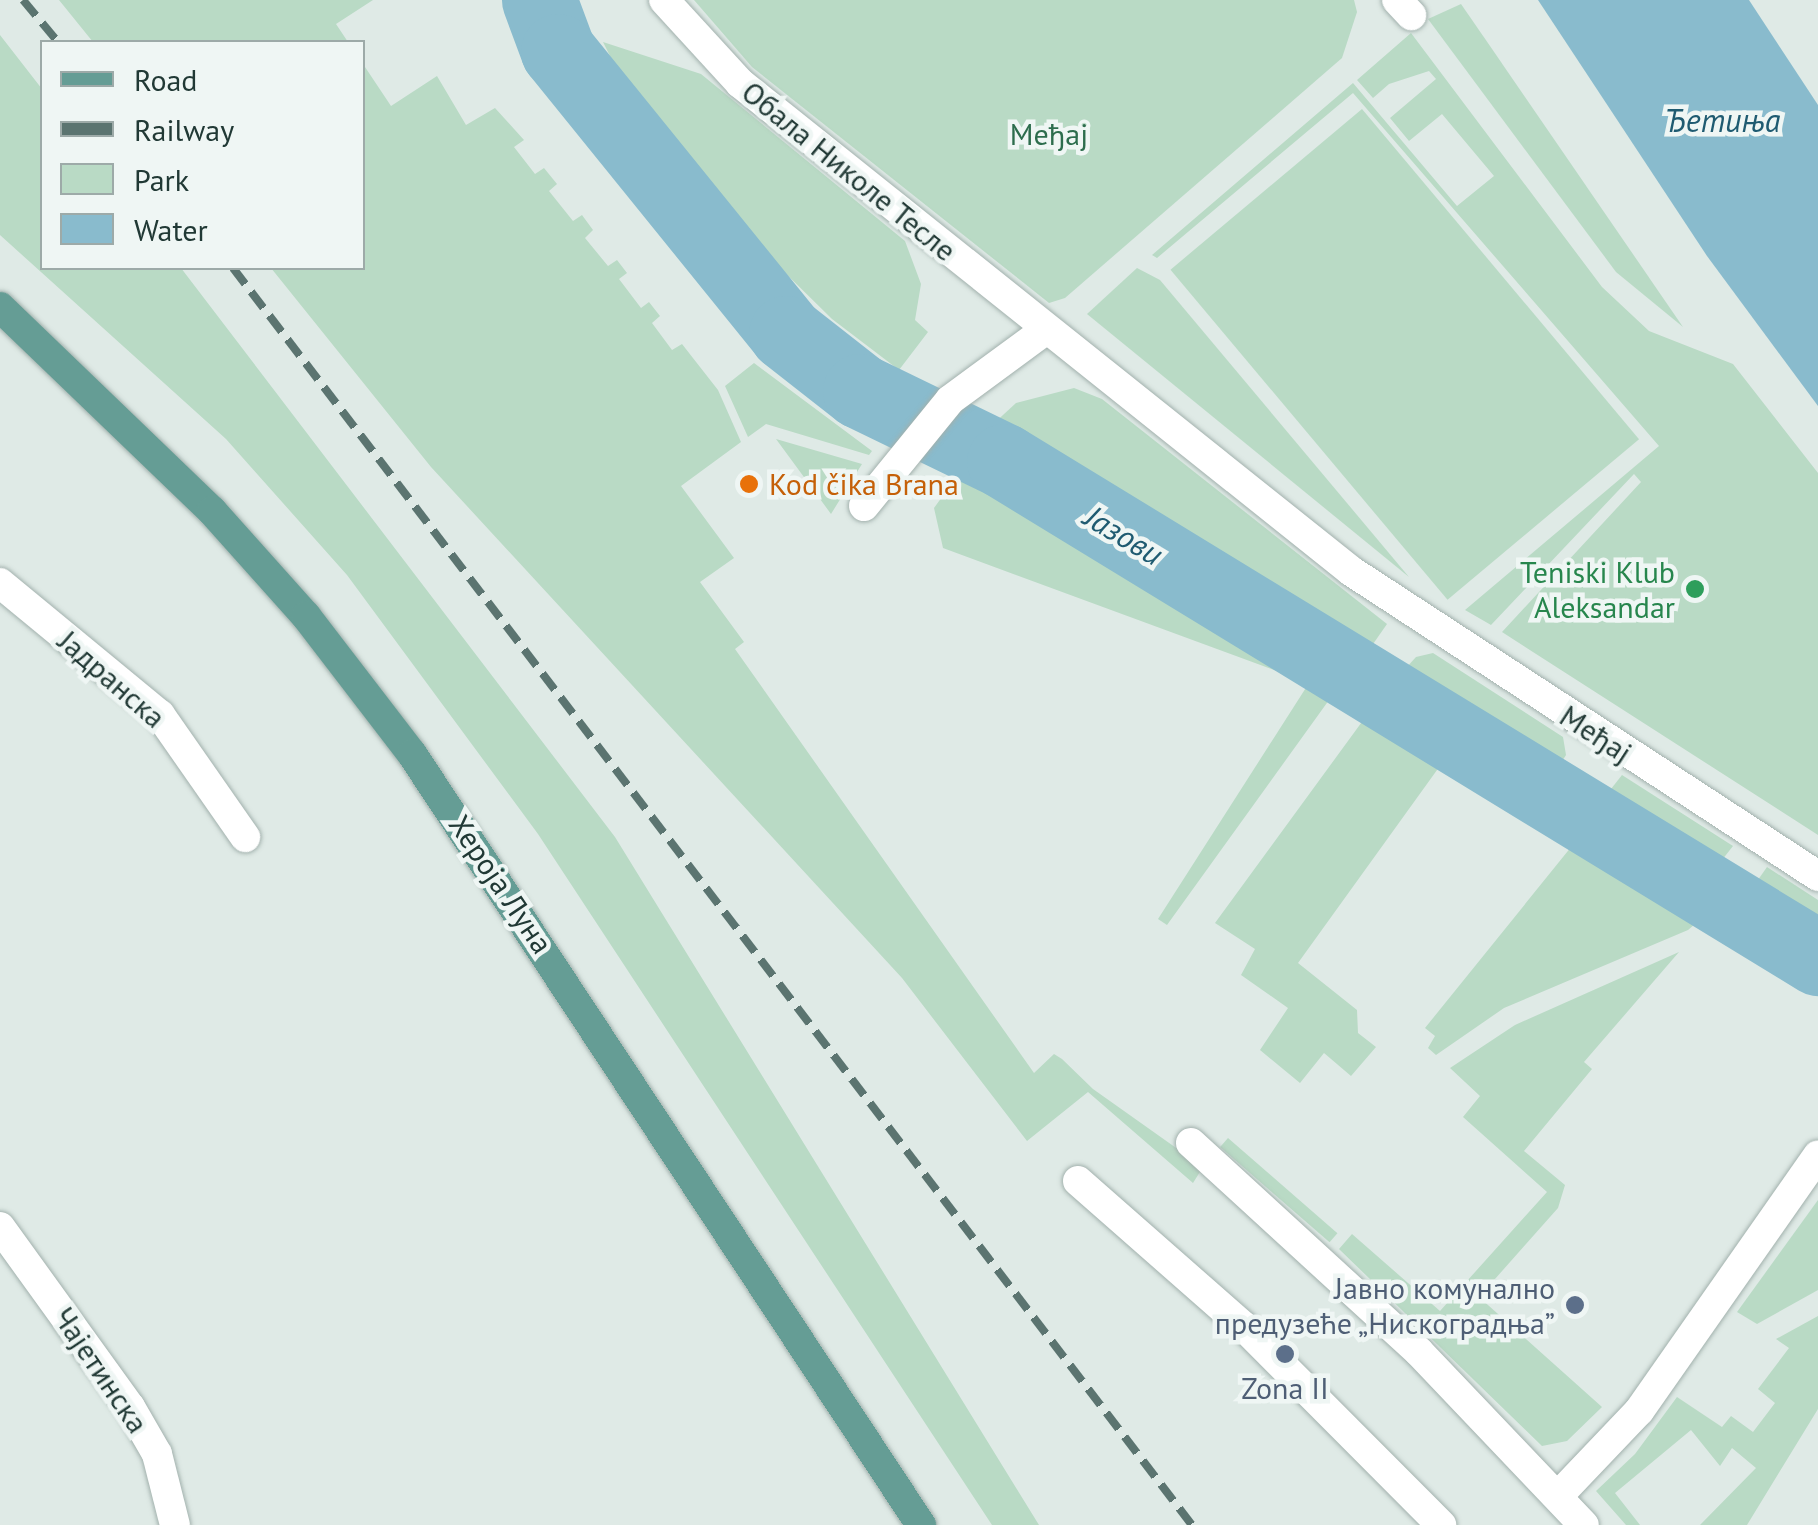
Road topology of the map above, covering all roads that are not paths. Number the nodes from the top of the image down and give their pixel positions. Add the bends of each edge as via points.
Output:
1 (664, 0) edge
2 (0, 307) edge
3 (1044, 331) junction
4 (864, 506) dead end
5 (0, 583) edge
6 (246, 837) dead end
7 (1818, 876) edge
8 (1191, 1144) dead end
9 (1818, 1155) edge
10 (1078, 1182) dead end
11 (0, 1227) edge
12 (1558, 1496) junction
13 (175, 1525) edge
14 (921, 1525) edge
15 (1441, 1525) edge
16 (1584, 1525) edge

1 - 3 street, Обала Николе Тесле via 740,83
2 - 14 main road, Хероја Луна via 212,511 306,616 412,754
3 - 4 street via 950,400
3 - 7 street, Међај via 1417,620
5 - 6 street, Јадранска via 160,716
8 - 12 street via 1419,1352
9 - 12 street via 1639,1411
10 - 15 street via 1244,1326
11 - 13 street, Чајетинска via 148,1438
12 - 16 street

